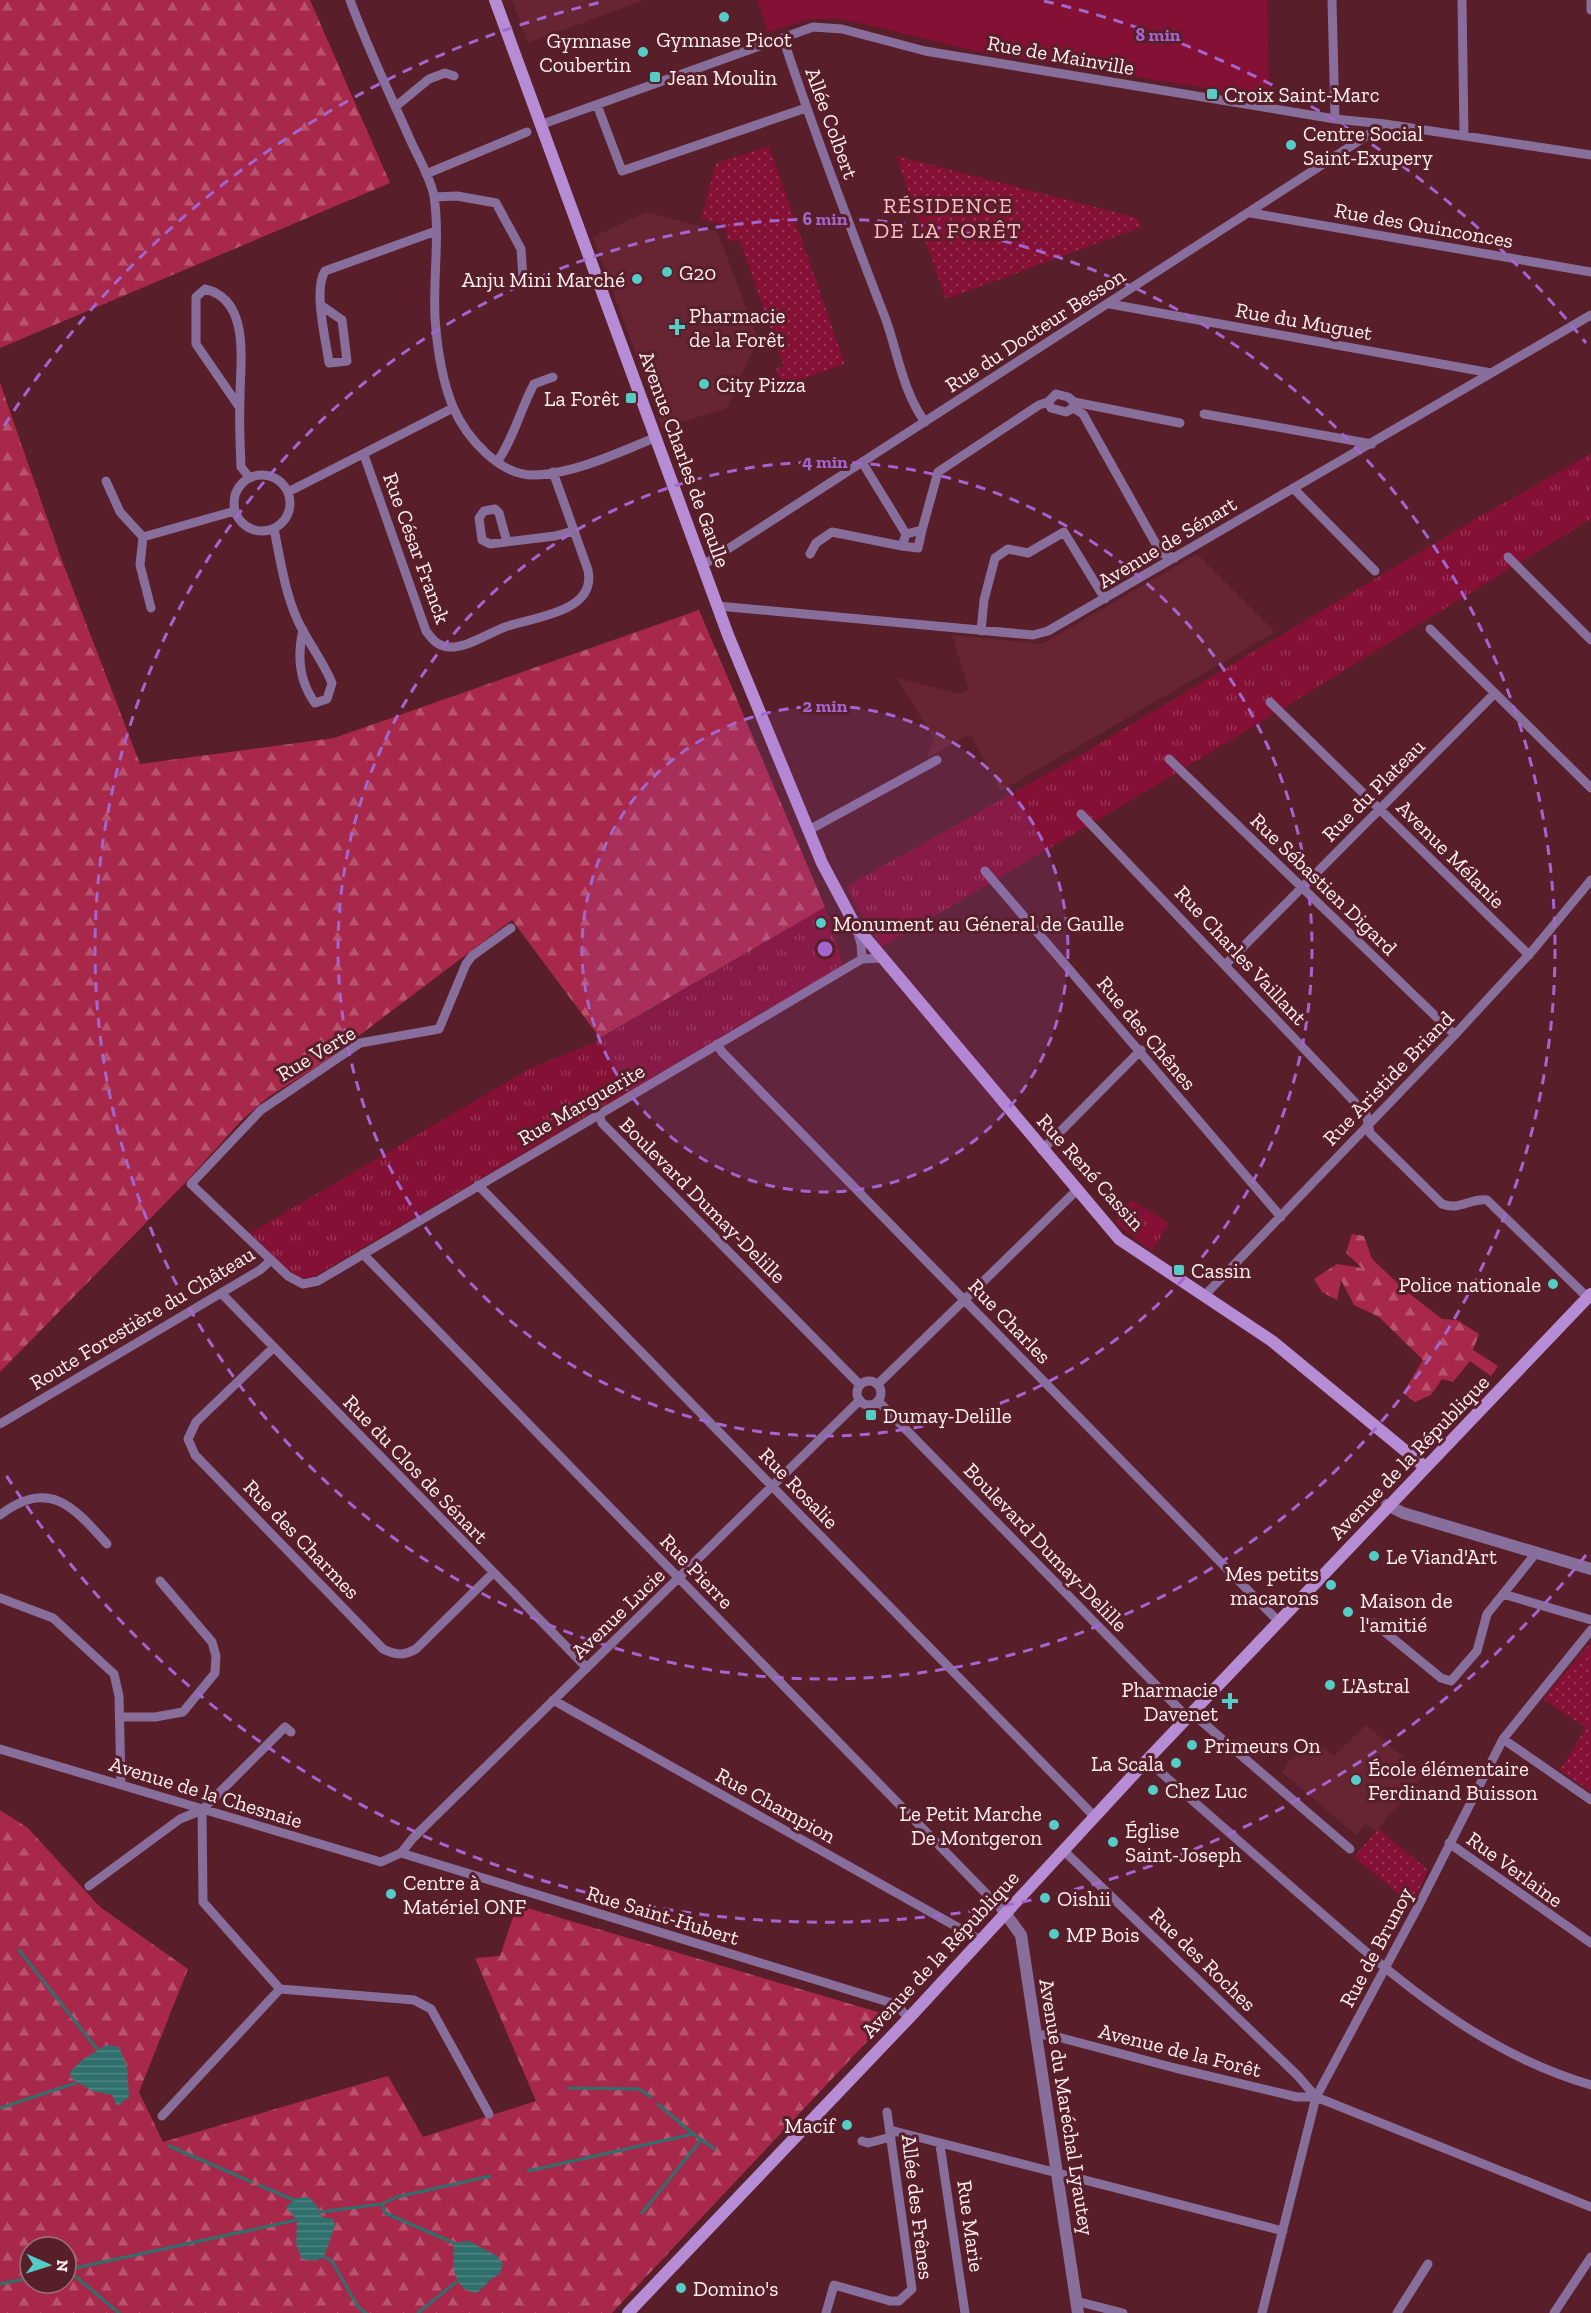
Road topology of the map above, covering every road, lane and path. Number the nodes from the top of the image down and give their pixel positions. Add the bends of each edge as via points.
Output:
1 (350, 0) edge
2 (495, 0) edge
3 (1332, 0) edge
4 (1462, 0) edge
5 (1591, 0) edge
6 (1591, 10) edge
7 (783, 38) junction
8 (454, 76) dead end
9 (597, 105) junction
10 (395, 107) junction
11 (806, 108) junction
12 (1335, 119) junction
13 (1385, 124) junction
14 (540, 125) junction
15 (527, 132) dead end
16 (1464, 136) junction
17 (1591, 155) edge
18 (426, 174) junction
19 (434, 197) junction
20 (1251, 213) junction
21 (436, 231) junction
22 (1591, 272) edge
23 (524, 278) dead end
24 (1110, 304) junction
25 (322, 306) junction
26 (1591, 315) edge
27 (1491, 373) junction
28 (553, 377) dead end
29 (1048, 402) junction
30 (1073, 405) junction
31 (240, 408) junction
32 (453, 408) junction
33 (1204, 414) dead end
34 (925, 422) junction
35 (1180, 423) dead end
36 (657, 437) junction
37 (1372, 444) junction
38 (364, 455) junction
39 (497, 462) junction
40 (862, 462) junction
41 (553, 472) junction
42 (250, 478) junction
43 (106, 481) dead end
44 (1293, 488) junction
45 (288, 492) junction
46 (235, 511) junction
47 (274, 529) junction
48 (922, 530) junction
49 (573, 531) junction
50 (906, 534) junction
51 (143, 537) junction
52 (507, 542) dead end
53 (902, 546) junction
54 (810, 554) dead end
55 (1508, 556) dead end
56 (1175, 558) junction
57 (703, 565) junction
58 (1376, 571) dead end
59 (1105, 599) junction
60 (718, 606) junction
61 (151, 608) dead end
62 (1430, 629) dead end
63 (303, 630) junction
64 (981, 631) junction
65 (1591, 640) edge
66 (1495, 693) junction
67 (1270, 702) dead end
68 (1169, 759) dead end
69 (938, 760) dead end
70 (1591, 788) edge
71 (1380, 809) junction
72 (1081, 814) dead end
73 (809, 830) junction
74 (985, 871) dead end
75 (1591, 880) edge
76 (1301, 888) junction
77 (855, 925) junction
78 (511, 928) dead end
79 (1528, 955) junction
80 (882, 958) junction
81 (862, 959) junction
82 (1226, 964) junction
83 (1455, 1035) junction
84 (717, 1044) junction
85 (1141, 1050) junction
86 (599, 1115) junction
87 (1368, 1124) junction
88 (1042, 1150) junction
89 (478, 1185) junction
90 (1077, 1190) junction
91 (1281, 1217) junction
92 (363, 1254) junction
93 (271, 1260) junction
94 (221, 1293) junction
95 (1205, 1295) junction
96 (1590, 1296) edge
97 (964, 1299) junction
98 (273, 1348) junction
99 (878, 1384) junction
100 (860, 1385) junction
101 (860, 1400) junction
102 (878, 1401) junction
103 (0, 1424) edge
104 (1425, 1467) junction
105 (772, 1487) junction
106 (1387, 1505) junction
107 (0, 1515) edge
108 (107, 1544) dead end
109 (1536, 1553) junction
110 (1591, 1569) edge
111 (492, 1573) junction
112 (679, 1579) junction
113 (160, 1581) dead end
114 (1503, 1594) junction
115 (0, 1598) edge
116 (1591, 1620) edge
117 (1279, 1622) junction
118 (1374, 1623) dead end
119 (1591, 1630) edge
120 (587, 1668) junction
121 (553, 1700) junction
122 (1190, 1716) junction
123 (120, 1717) junction
124 (291, 1732) dead end
125 (1503, 1739) junction
126 (0, 1749) edge
127 (1147, 1760) junction
128 (121, 1785) junction
129 (1591, 1800) edge
130 (202, 1810) junction
131 (1094, 1816) junction
132 (1449, 1843) junction
133 (1350, 1849) dead end
134 (1063, 1850) junction
135 (401, 1853) junction
136 (89, 1886) dead end
137 (1005, 1913) junction
138 (982, 1941) junction
139 (1591, 1943) edge
140 (1385, 1969) junction
141 (279, 1989) junction
142 (909, 2018) junction
143 (1036, 2035) junction
144 (1591, 2085) edge
145 (1316, 2097) junction
146 (887, 2112) dead end
147 (489, 2114) dead end
148 (162, 2116) dead end
149 (890, 2133) junction
150 (862, 2141) dead end
151 (940, 2145) junction
152 (1058, 2174) junction
153 (1591, 2207) edge
154 (1282, 2231) junction
155 (1591, 2257) edge
156 (1428, 2264) dead end
157 (1077, 2307) edge
158 (628, 2313) edge
159 (826, 2313) edge
160 (965, 2313) edge
161 (1123, 2313) edge
162 (1262, 2313) edge
163 (1397, 2313) edge
164 (1554, 2313) edge

1 - 10 street
2 - 14 main road, Avenue Charles de Gaulle
3 - 12 street
4 - 16 street
5 - 6 street
7 - 9 street, Rue de Mainville
7 - 11 street, Allée Colbert
7 - 12 street, Rue de Mainville via 813,27 842,29 925,51
8 - 10 street via 445,73 429,79
9 - 11 street via 622,171
9 - 14 street, Rue de Mainville
10 - 18 street
11 - 34 street, Allée Colbert via 915,408
12 - 13 street, Rue de Mainville
13 - 16 street, Rue de Mainville
13 - 20 street, Rue du Docteur Besson
14 - 36 main road, Avenue Charles de Gaulle
15 - 18 street
16 - 17 street, Rue de Mainville
18 - 19 street
19 - 21 street
19 - 23 street via 457,196 496,203 521,249
20 - 22 street, Rue des Quinconces
20 - 24 street, Rue du Docteur Besson
21 - 25 street via 325,271 319,285
21 - 32 street via 437,342
24 - 27 street, Rue du Muguet
24 - 34 street, Rue du Docteur Besson
25 - 25 street via 329,363 347,361 342,320
26 - 27 street, Avenue de Sénart
27 - 37 street, Avenue de Sénart
28 - 39 street via 534,384 511,443
29 - 30 street via 1059,411
29 - 30 street via 1056,394 1068,397
29 - 48 street via 939,472
30 - 35 street
30 - 56 street via 1083,414 1161,554
31 - 31 street via 239,332 228,301 205,289 196,297 196,344
31 - 42 street via 241,467
32 - 38 street
32 - 39 street via 480,448
33 - 37 street
34 - 40 street, Rue du Docteur Besson
36 - 41 street
36 - 57 main road, Avenue Charles de Gaulle
37 - 44 street, Avenue de Sénart
38 - 45 street
38 - 49 street, Rue César Franck via 426,631 434,642 445,647 559,612 578,600 590,579
39 - 41 street via 513,472
40 - 50 street
40 - 57 street, Rue du Docteur Besson
41 - 49 street
42 - 45 street via 269,476
42 - 46 street via 236,494
43 - 51 street via 120,512
44 - 56 street, Avenue de Sénart
44 - 58 street
45 - 47 street via 288,515
46 - 47 street via 248,527 257,531
46 - 51 street
47 - 63 street via 290,598
48 - 50 street
48 - 53 street via 918,548
49 - 52 street
50 - 53 street
51 - 61 street via 140,565
53 - 54 street via 832,532 816,543
55 - 65 street
56 - 59 street, Avenue de Sénart
57 - 60 main road, Avenue Charles de Gaulle
59 - 64 street, Avenue de Sénart via 1064,624 1033,635
59 - 64 street via 1064,532 1028,553 1008,549 995,558
60 - 64 street, Avenue de Sénart
60 - 73 main road, Avenue Charles de Gaulle
62 - 66 street
63 - 63 street via 321,656 332,683 327,699 315,703 306,690 300,666 298,650
66 - 70 street
66 - 71 street, Rue du Plateau
67 - 71 street, Avenue Mélanie
68 - 76 street, Rue Sébastien Digard
69 - 73 street
71 - 76 street, Rue du Plateau
71 - 79 street, Avenue Mélanie
72 - 82 street, Rue Charles Vaillant
73 - 77 main road, Avenue Charles de Gaulle
74 - 85 street, Rue des Chênes
75 - 79 street, Rue Aristide Briand
76 - 82 street, Rue du Plateau
76 - 83 street, Rue Sébastien Digard
77 - 80 main road, Rue René Cassin
77 - 81 street
78 - 93 street, Rue Verte via 466,964 439,1029 360,1043 261,1110 191,1184
79 - 83 street, Rue Aristide Briand
80 - 81 street, Rue Marguerite
80 - 88 main road, Rue René Cassin
81 - 84 street, Rue Marguerite
82 - 87 street, Rue Charles Vaillant via 1366,1114
83 - 87 street, Rue Aristide Briand
84 - 86 street, Rue Marguerite
84 - 97 street, Rue Charles
85 - 88 street
85 - 91 street, Rue des Chênes
86 - 89 street, Rue Marguerite
86 - 100 street, Boulevard Dumay-Delille via 602,1123
87 - 91 street, Rue Aristide Briand
87 - 96 street, Rue Charles Vaillant via 1370,1133 1442,1204 1453,1209 1487,1200
88 - 90 main road, Rue René Cassin
89 - 92 street, Rue Marguerite
89 - 105 street, Rue Rosalie
90 - 95 main road, Rue René Cassin via 1119,1239
90 - 97 street
91 - 95 street, Rue Aristide Briand
92 - 93 street, Rue Marguerite via 318,1281 303,1284
92 - 112 street, Rue Pierre
93 - 94 street, Route Forestière du Château
94 - 98 street, Rue du Clos de Sénart
94 - 103 street, Route Forestière du Château
95 - 104 main road, Rue René Cassin via 1272,1341
96 - 104 main road, Avenue de la République
97 - 99 street
97 - 117 street, Rue Charles
98 - 111 street, Rue du Clos de Sénart
98 - 111 street, Rue des Charmes via 196,1422 189,1439 195,1455 375,1641 392,1653 407,1654 416,1649
99 - 100 street via 871,1381
99 - 102 street
100 - 101 street
101 - 102 street via 867,1404
101 - 105 street, Avenue Lucie
102 - 122 street, Boulevard Dumay-Delille
104 - 106 main road, Avenue de la République
105 - 112 street, Avenue Lucie
105 - 131 street, Rue Rosalie
106 - 109 street
106 - 117 main road, Avenue de la République
107 - 108 street via 34,1496 55,1499 83,1517
109 - 110 street
109 - 114 street
111 - 120 street, Rue du Clos de Sénart
112 - 120 street, Avenue Lucie
112 - 137 street, Rue Pierre
113 - 123 street via 212,1642 215,1673 183,1712
114 - 116 street
114 - 118 street via 1486,1614 1477,1651 1451,1681 1441,1678
115 - 123 street via 53,1618 98,1657 114,1674
117 - 122 main road, Avenue de la République
119 - 125 street, Rue de Brunoy
120 - 121 street, Avenue Lucie
121 - 135 street, Avenue Lucie
121 - 138 street, Rue Champion
122 - 127 main road, Avenue de la République
122 - 133 street, Boulevard Dumay-Delille
123 - 128 street
124 - 130 street via 285,1727
125 - 129 street
125 - 132 street, Rue de Brunoy
126 - 128 street, Avenue de la Chesnaie
127 - 131 main road, Avenue de la République
127 - 140 street
128 - 130 street, Avenue de la Chesnaie
130 - 135 street, Avenue de la Chesnaie via 381,1862
130 - 136 street via 180,1819
130 - 141 street via 203,1902
131 - 134 main road, Avenue de la République
132 - 139 street, Rue Verlaine
132 - 140 street, Rue de Brunoy
134 - 137 main road, Avenue de la République
134 - 145 street, Rue des Roches
135 - 142 street, Rue Saint-Hubert via 896,2004
137 - 138 main road, Avenue de la République
137 - 143 street, Avenue du Maréchal Lyautey via 1021,1935
138 - 142 main road, Avenue de la République
140 - 144 street via 1471,2032 1536,2066
140 - 145 street, Rue de Brunoy
141 - 147 street via 414,2000 431,2009
141 - 148 street
142 - 158 main road, Avenue de la République
143 - 145 street, Avenue de la Forêt via 1050,2035 1297,2097
143 - 152 street, Avenue du Maréchal Lyautey
145 - 153 street
145 - 154 street, Rue de Brunoy
146 - 149 street, Allée des Frênes
149 - 150 street
149 - 151 street
149 - 159 street, Allée des Frênes via 912,2289 899,2301 890,2301 834,2285
151 - 152 street
151 - 160 street, Rue Marie
152 - 154 street
152 - 157 street, Avenue du Maréchal Lyautey
154 - 162 street, Rue de Brunoy
155 - 164 street
156 - 163 street
157 - 161 street

